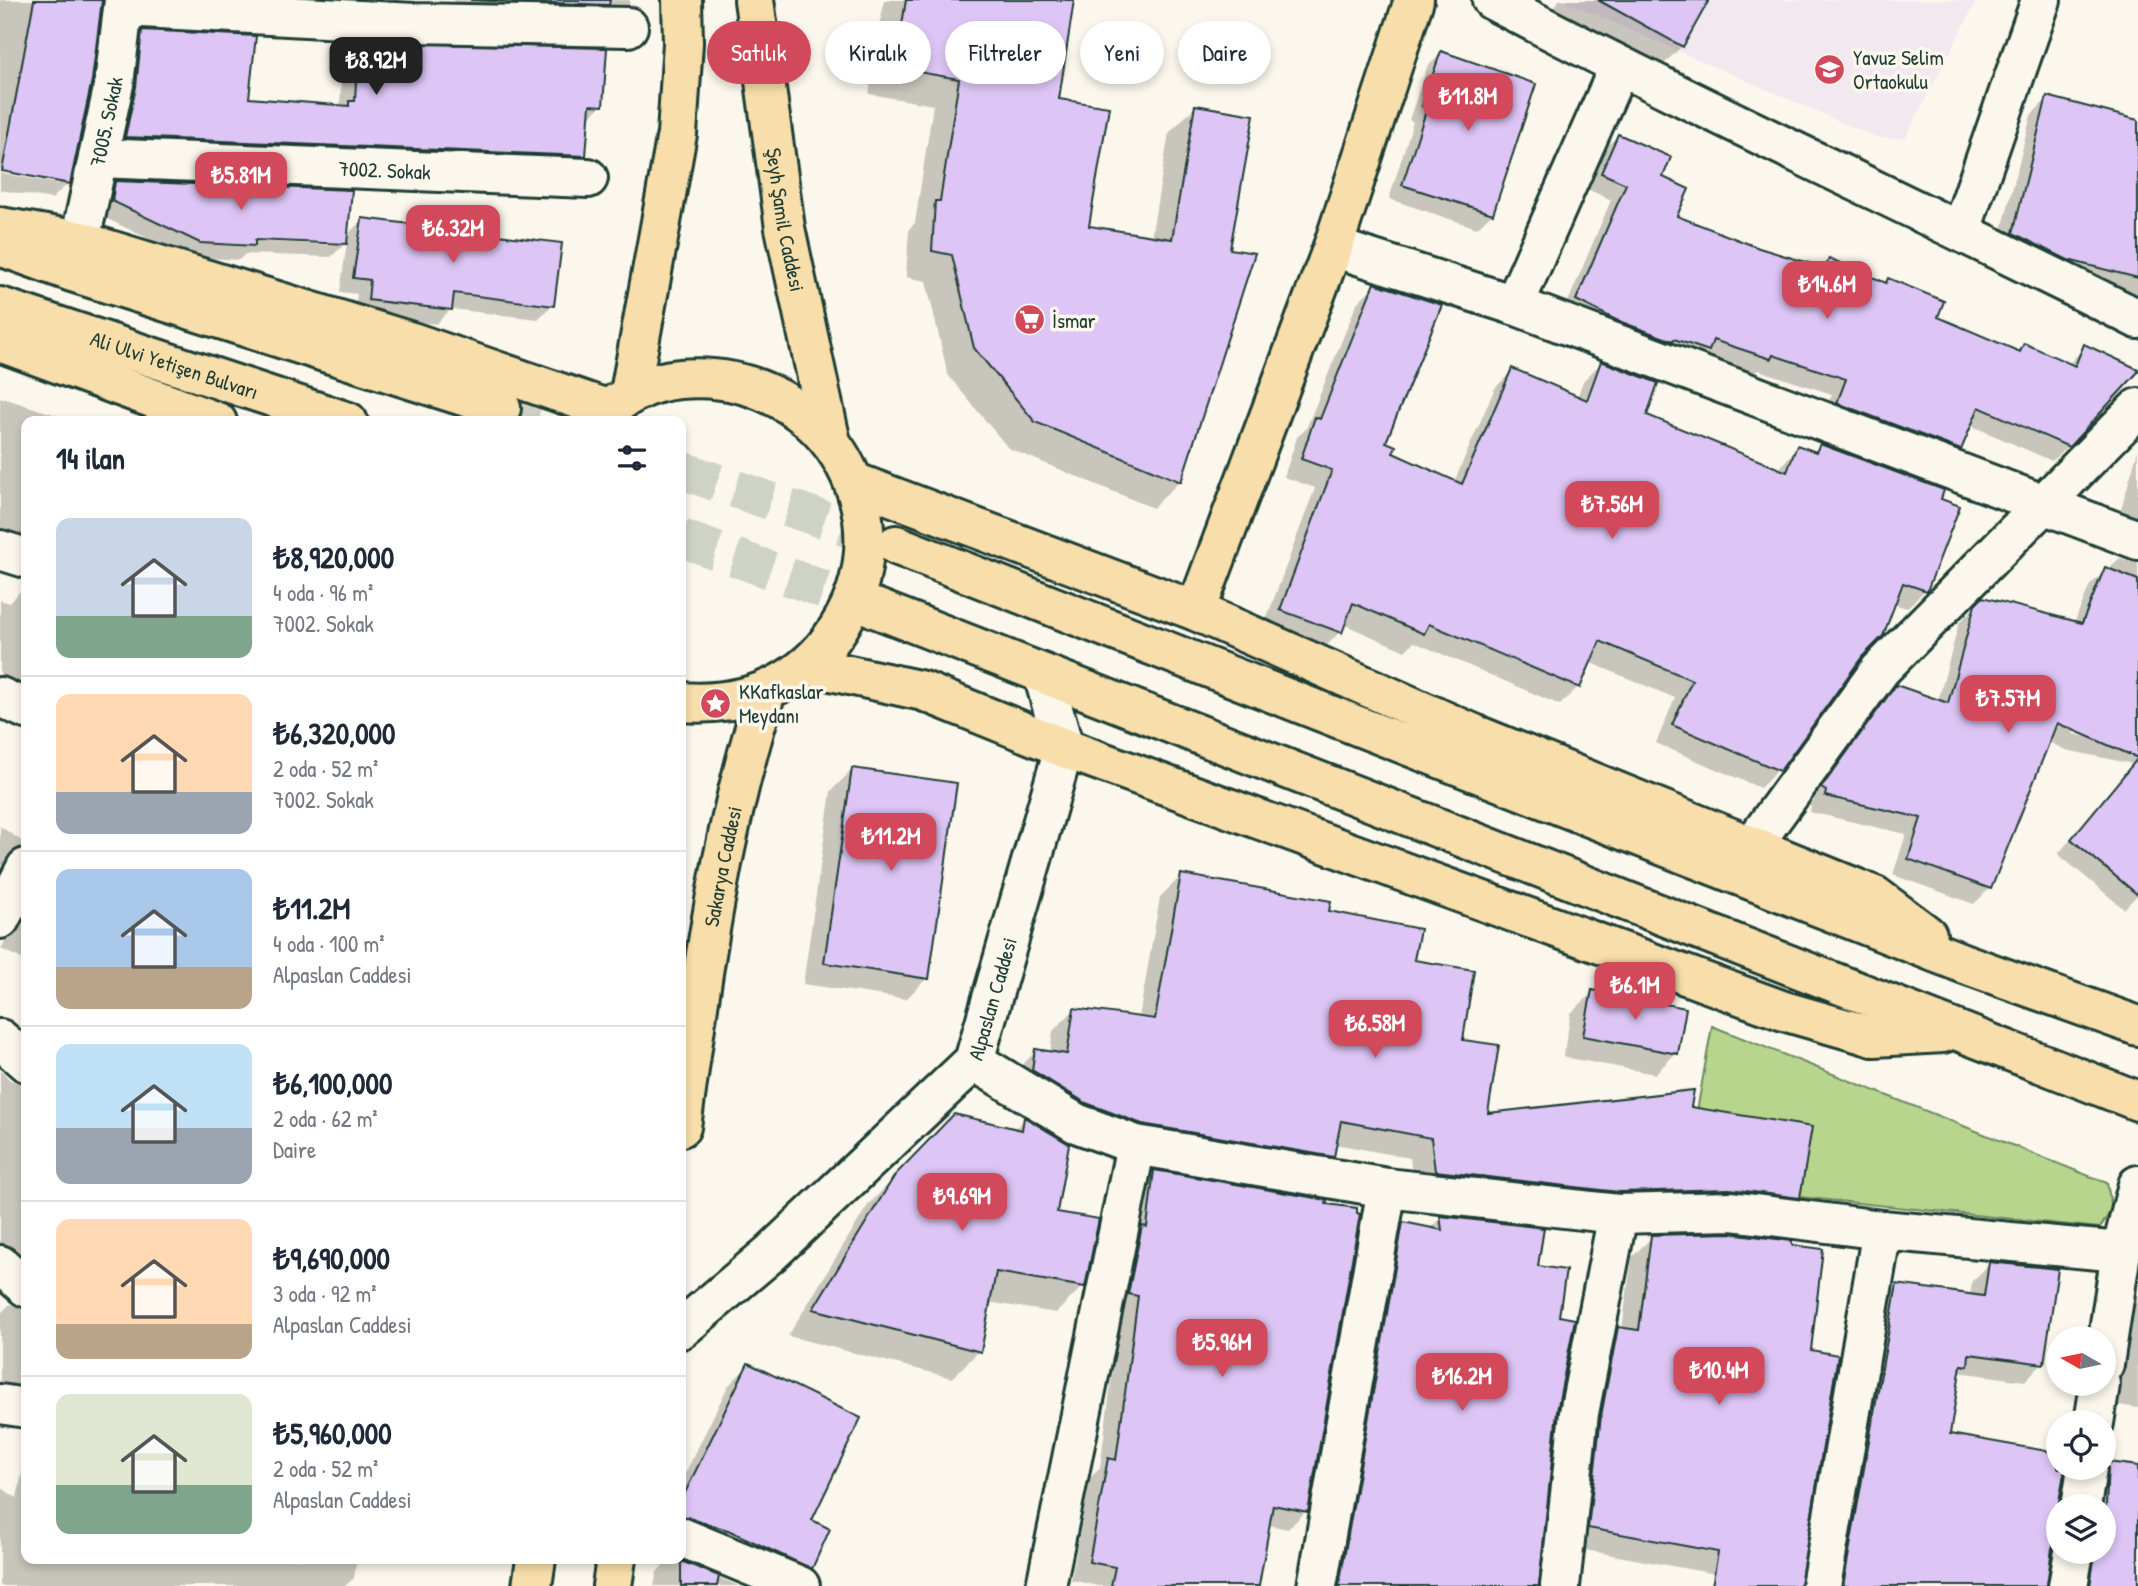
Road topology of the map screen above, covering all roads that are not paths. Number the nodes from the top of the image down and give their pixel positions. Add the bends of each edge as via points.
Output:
1 (682, 0) edge
2 (754, 0) edge
3 (1414, 0) edge
4 (1492, 0) edge
5 (2041, 0) edge
6 (124, 4) edge
7 (628, 27) dead end
8 (1619, 67) junction
9 (98, 158) junction
10 (588, 178) dead end
11 (0, 228) edge
12 (1961, 230) junction
13 (80, 241) junction
14 (0, 246) edge
15 (1333, 247) junction
16 (1514, 304) junction
17 (0, 307) edge
18 (2138, 319) edge
19 (0, 342) edge
20 (501, 408) tunnel mouth
21 (609, 408) edge
22 (2138, 408) edge
23 (202, 416) edge
24 (330, 416) edge
25 (830, 438) junction
26 (854, 482) junction
27 (2045, 506) junction
28 (2138, 540) edge
29 (896, 545) tunnel mouth
30 (0, 550) edge
31 (21, 556) edge
32 (875, 608) tunnel mouth
33 (1196, 611) junction
34 (808, 666) junction
35 (1043, 674) junction
36 (766, 692) junction
37 (0, 697) edge
38 (686, 702) edge
39 (21, 707) edge
40 (1064, 748) junction
41 (1752, 846) junction
42 (21, 878) edge
43 (0, 919) edge
44 (1965, 964) junction
45 (2138, 1027) edge
46 (1956, 1032) junction
47 (0, 1039) edge
48 (21, 1058) edge
49 (974, 1061) junction
50 (686, 1094) edge
51 (2138, 1101) edge
52 (1136, 1145) junction
53 (2138, 1185) edge
54 (1387, 1188) junction
55 (1618, 1214) junction
56 (1882, 1230) junction
57 (2121, 1252) junction
58 (0, 1265) edge
59 (21, 1283) edge
60 (21, 1288) edge
61 (0, 1293) edge
62 (686, 1325) edge
63 (2110, 1326) edge
64 (0, 1404) edge
65 (21, 1407) edge
66 (686, 1539) edge
67 (535, 1564) edge
68 (615, 1564) edge
69 (2072, 1564) edge
70 (531, 1586) edge
71 (612, 1586) edge
72 (800, 1586) edge
73 (1046, 1586) edge
74 (1317, 1586) edge
75 (1560, 1586) edge
76 (1821, 1586) edge
77 (2068, 1586) edge

1 - 21 main road via 677,134
2 - 25 main road, Şeyh Şamil Caddesi via 785,228
3 - 15 main road
4 - 8 street
5 - 12 street
6 - 7 street via 414,23
6 - 9 street, 7005. Sokak
8 - 12 street
8 - 16 street
9 - 10 street, 7002. Sokak
9 - 13 street, 7005. Sokak
11 - 13 main road
12 - 18 street
13 - 21 main road via 415,343
14 - 20 main road
15 - 16 street
15 - 33 main road
16 - 27 street
17 - 24 main road, Ali Ulvi Yetişen Bulvarı
19 - 23 main road, Ali Ulvi Yetişen Bulvarı
21 - 25 main road via 678,379 735,380 787,401
22 - 27 street
25 - 26 main road
26 - 33 main road
26 - 34 main road via 865,531 860,581 841,627
27 - 28 street
27 - 41 street via 1880,670
29 - 44 main road
30 - 31 street
32 - 35 main road
33 - 41 main road via 1474,734
34 - 36 main road
34 - 40 main road via 923,691
35 - 40 street
35 - 46 main road
36 - 38 main road via 715,705
36 - 50 main road, Sakarya Caddesi via 743,761 718,883
37 - 39 street
40 - 46 main road via 1784,1011 1874,1037
40 - 49 street, Alpaslan Caddesi
41 - 44 main road via 1875,896
42 - 43 street
44 - 45 main road
46 - 51 main road
47 - 48 street
49 - 52 street via 1076,1123
49 - 62 street, Alpaslan Caddesi via 811,1216
52 - 54 street
52 - 73 street
53 - 57 street
54 - 55 street
54 - 74 street
55 - 56 street via 1731,1211
55 - 75 street via 1579,1413
56 - 57 street
56 - 76 street
57 - 63 street
58 - 59 street
60 - 61 street
64 - 65 street
66 - 72 street
67 - 70 main road
68 - 71 main road
69 - 77 street

